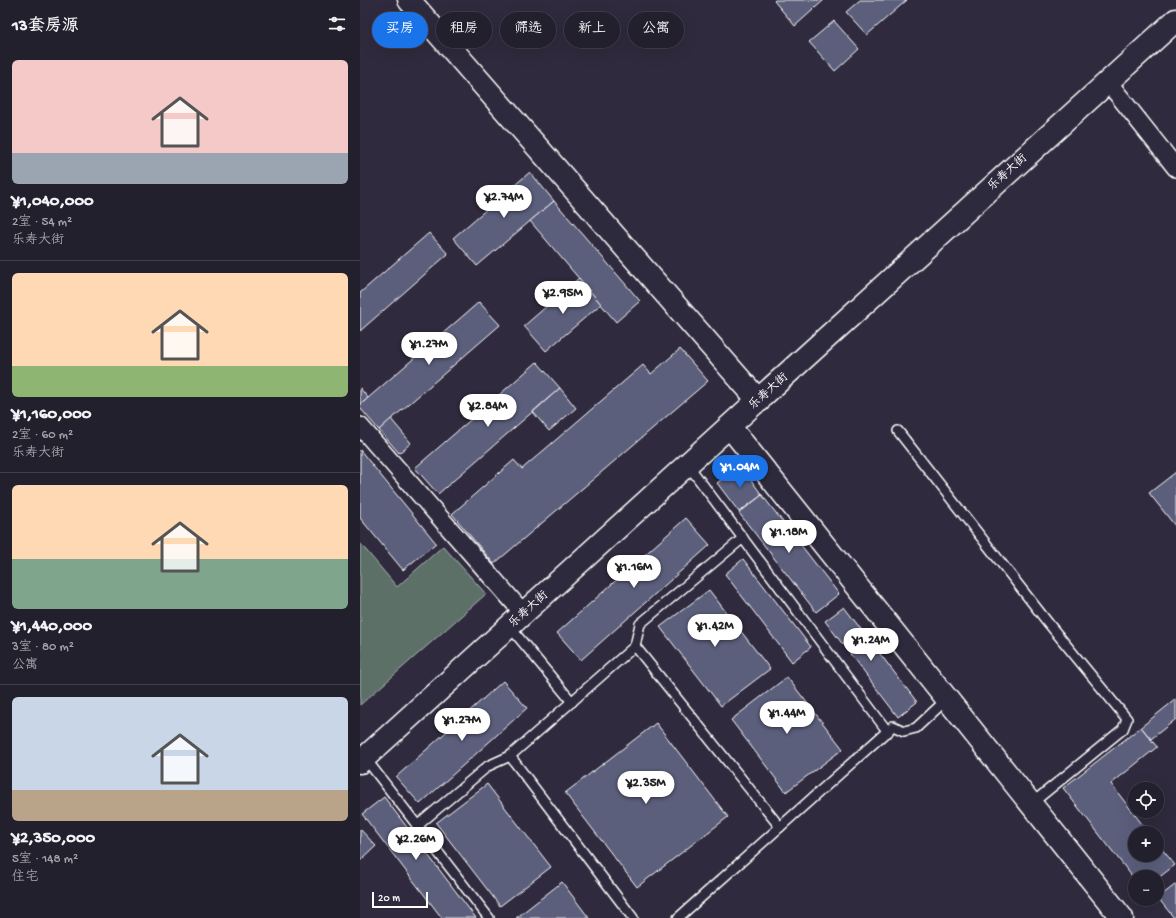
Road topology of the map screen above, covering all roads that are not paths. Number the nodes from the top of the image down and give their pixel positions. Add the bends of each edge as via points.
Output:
1 (409, 0) edge
2 (1176, 20) edge
3 (1108, 82) junction
4 (1176, 168) edge
5 (759, 400) junction
6 (360, 426) edge
7 (730, 427) junction
8 (898, 431) dead end
9 (688, 465) junction
10 (743, 538) junction
11 (517, 620) junction
12 (635, 646) junction
13 (948, 699) junction
14 (572, 702) junction
15 (888, 732) junction
16 (510, 756) junction
17 (362, 760) edge
18 (1031, 804) junction
19 (417, 826) junction
20 (780, 828) junction
21 (489, 918) edge
22 (633, 918) edge
23 (678, 918) edge
24 (1122, 918) edge

1 - 5 street
2 - 3 street, 乐寿大街
3 - 4 street
3 - 5 street, 乐寿大街
5 - 7 street, 乐寿大街
6 - 11 street
7 - 9 street, 乐寿大街
7 - 13 street
8 - 18 lane via 1127,719 1124,729
9 - 10 lane
9 - 11 street, 乐寿大街
10 - 12 lane via 640,624
10 - 15 lane
11 - 14 lane
11 - 17 street, 乐寿大街
12 - 14 lane
12 - 20 lane
13 - 15 lane via 916,728 904,731 893,726
13 - 18 street
14 - 16 lane
15 - 20 lane
16 - 19 lane via 488,766
16 - 22 lane
17 - 19 lane
18 - 24 street
19 - 21 lane
20 - 23 lane

